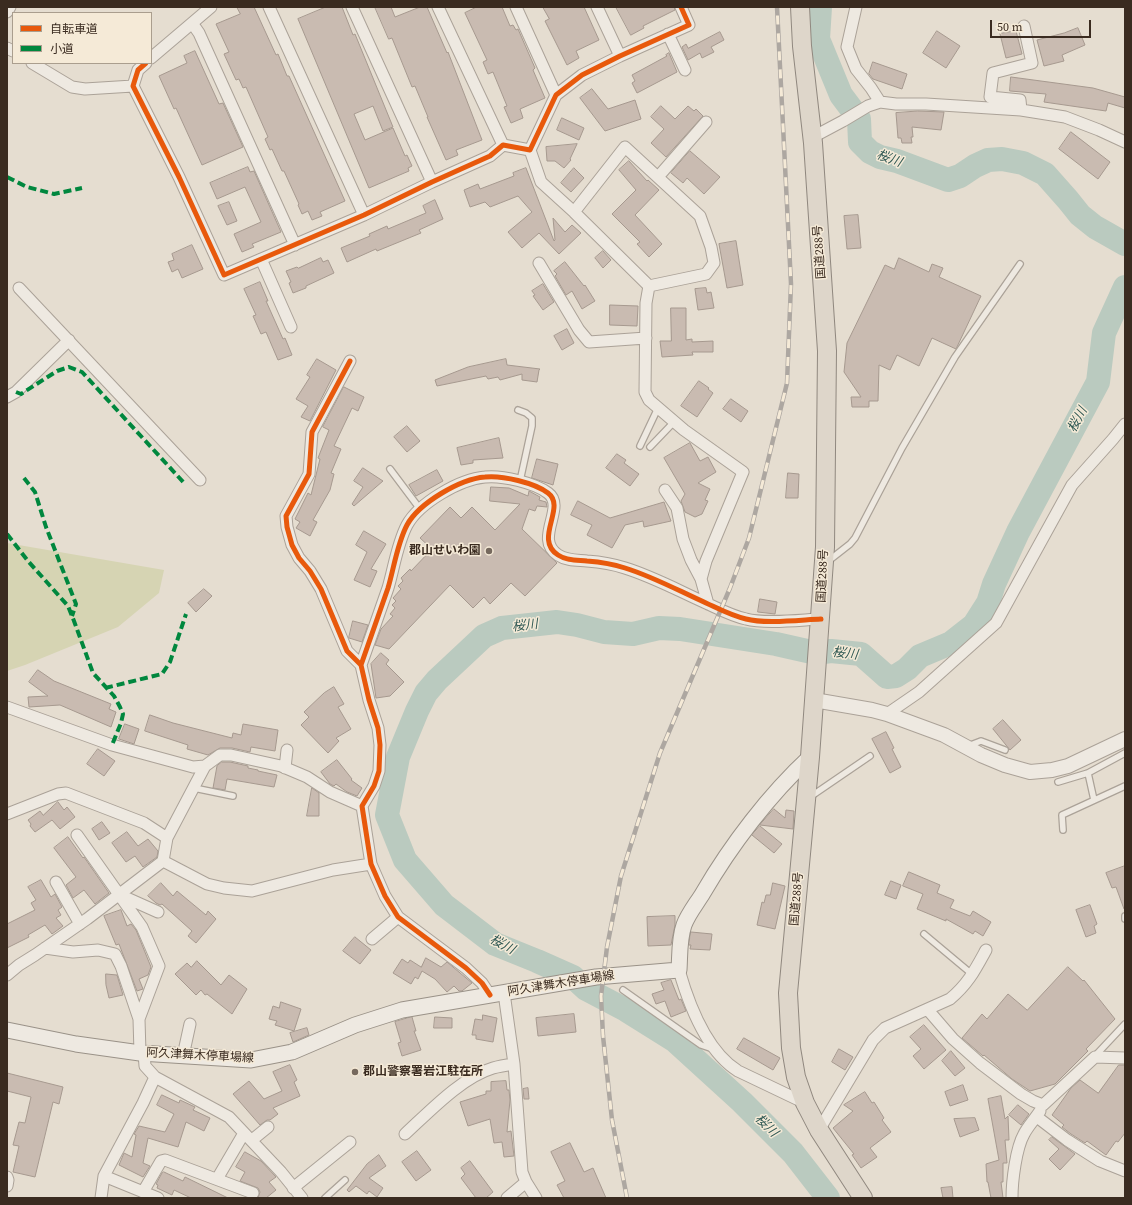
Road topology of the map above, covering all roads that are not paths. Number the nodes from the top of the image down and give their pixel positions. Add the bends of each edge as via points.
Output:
1 (10, 7) edge
2 (211, 7) edge
3 (269, 7) edge
4 (352, 7) edge
5 (438, 7) edge
6 (516, 7) edge
7 (597, 7) edge
8 (681, 7) edge
9 (800, 7) edge
10 (856, 7) edge
11 (7, 12) edge
12 (192, 23) junction
13 (1024, 26) dead end
14 (668, 34) junction
15 (620, 56) junction
16 (152, 57) edge
17 (34, 64) edge
18 (145, 64) edge
19 (685, 70) dead end
20 (133, 86) junction
21 (556, 95) junction
22 (880, 102) junction
23 (1020, 110) junction
24 (706, 122) dead end
25 (813, 137) junction
26 (1125, 142) edge
27 (503, 145) junction
28 (530, 150) junction
29 (658, 177) junction
30 (432, 182) junction
31 (574, 212) junction
32 (364, 215) junction
33 (295, 244) junction
34 (262, 259) junction
35 (539, 263) dead end
36 (1020, 264) dead end
37 (649, 286) junction
38 (19, 288) dead end
39 (291, 327) dead end
40 (646, 338) junction
41 (69, 340) junction
42 (350, 361) dead end
43 (7, 397) edge
44 (658, 408) junction
45 (518, 410) dead end
46 (674, 422) junction
47 (1125, 424) edge
48 (640, 446) dead end
49 (650, 447) dead end
50 (390, 468) dead end
51 (200, 480) dead end
52 (520, 481) junction
53 (665, 490) dead end
54 (420, 509) junction
55 (824, 564) junction
56 (702, 579) junction
57 (708, 604) junction
58 (820, 621) junction
59 (361, 665) junction
60 (814, 700) junction
61 (7, 708) edge
62 (888, 714) junction
63 (1125, 739) edge
64 (966, 746) junction
65 (287, 750) dead end
66 (1005, 750) dead end
67 (1125, 753) edge
68 (870, 756) dead end
69 (810, 757) junction
70 (205, 766) junction
71 (285, 768) junction
72 (1088, 774) junction
73 (1058, 782) dead end
74 (1125, 786) edge
75 (194, 788) junction
76 (233, 796) dead end
77 (806, 800) junction
78 (1094, 800) junction
79 (362, 806) junction
80 (7, 814) edge
81 (1063, 830) dead end
82 (77, 835) dead end
83 (168, 838) junction
84 (163, 861) junction
85 (371, 864) junction
86 (56, 882) dead end
87 (120, 894) junction
88 (158, 912) dead end
89 (1125, 916) edge
90 (398, 918) junction
91 (1125, 919) edge
92 (80, 924) junction
93 (924, 934) dead end
94 (372, 939) dead end
95 (45, 948) junction
96 (986, 950) dead end
97 (679, 970) junction
98 (7, 975) edge
99 (973, 975) junction
100 (623, 990) dead end
101 (497, 994) junction
102 (928, 1010) junction
103 (139, 1020) junction
104 (190, 1024) dead end
105 (1125, 1024) edge
106 (7, 1030) edge
107 (715, 1050) junction
108 (142, 1053) junction
109 (183, 1056) junction
110 (1095, 1057) junction
111 (1125, 1058) edge
112 (514, 1064) junction
113 (155, 1077) junction
114 (804, 1103) junction
115 (1043, 1105) junction
116 (1037, 1117) junction
117 (268, 1127) dead end
118 (819, 1130) junction
119 (405, 1134) dead end
120 (248, 1137) junction
121 (350, 1142) dead end
122 (1125, 1171) edge
123 (104, 1176) junction
124 (7, 1177) edge
125 (217, 1179) junction
126 (345, 1180) dead end
127 (526, 1182) junction
128 (7, 1186) edge
129 (293, 1188) junction
130 (143, 1192) junction
131 (253, 1193) dead end
132 (101, 1198) edge
133 (158, 1198) edge
134 (302, 1198) edge
135 (325, 1198) edge
136 (507, 1198) edge
137 (536, 1198) edge
138 (863, 1198) edge
139 (1012, 1198) edge

1 - 11 street
2 - 12 street
3 - 32 street
4 - 30 street
5 - 27 street
6 - 21 street
7 - 15 street
8 - 14 street via 689,25
9 - 25 highway, 国道288号
10 - 22 street via 847,47 856,69
12 - 16 street
12 - 33 street via 199,32
13 - 23 street via 1032,63 993,73 990,97 1020,100
14 - 15 street
14 - 19 street
15 - 21 street via 582,75
17 - 20 street via 72,87 85,89
18 - 20 street via 138,70
20 - 34 street via 224,274
21 - 28 street
22 - 23 street
22 - 25 street via 868,106
23 - 26 street via 1065,117
24 - 29 street
25 - 55 highway, 国道288号 via 827,351
27 - 28 street
27 - 30 street via 490,156
28 - 31 street via 541,182
29 - 31 street via 625,147
29 - 37 street via 700,216 714,263 706,274
30 - 32 street
31 - 37 street
32 - 33 street
33 - 34 street
34 - 39 street
35 - 40 street via 579,330 589,342
36 - 55 lane via 955,357 902,448 855,538 845,549
37 - 40 street via 646,303
38 - 41 street
40 - 44 street via 645,392
41 - 43 street via 16,392
41 - 51 street
42 - 59 street via 312,432 309,474 286,516 292,546 321,588 347,651
44 - 46 street
44 - 48 lane
45 - 52 lane via 532,418
46 - 49 lane
46 - 56 street via 743,472 706,561
47 - 62 street via 1072,485 996,623 919,692
50 - 54 lane
52 - 54 street via 497,477 473,479 457,485
52 - 57 street via 548,493 554,501 548,538 559,556 627,568
53 - 56 street via 677,508 683,539
54 - 59 street via 402,536 388,588
55 - 58 highway, 国道288号
56 - 57 street
57 - 58 street via 747,620
58 - 60 highway, 国道288号
59 - 79 street via 380,745 379,771 374,786
60 - 62 street
60 - 69 highway, 国道288号
61 - 70 street via 112,745 193,767
62 - 64 street
63 - 64 street via 1068,766 1030,772 1005,765
64 - 66 lane via 981,741
65 - 71 street
67 - 72 lane
68 - 77 lane
69 - 77 highway, 国道288号
69 - 97 main road via 761,810 706,888 685,924 680,941
70 - 71 street via 220,755 231,755
70 - 75 street
71 - 79 street
72 - 73 lane
72 - 78 lane
74 - 78 lane
75 - 76 lane
75 - 83 street
77 - 114 highway, 国道288号 via 788,993 791,1048
78 - 81 lane via 1062,815
79 - 85 street
80 - 83 street via 66,793 144,823
82 - 87 street
83 - 84 street
84 - 85 street via 207,884 252,891 333,870
84 - 87 street
85 - 90 street
86 - 92 street
87 - 88 street
87 - 92 street
87 - 103 street via 142,927 159,966
89 - 91 lane
90 - 94 street
90 - 101 street
92 - 95 street
93 - 99 lane
95 - 98 street
95 - 103 street via 73,952 98,950 115,954
96 - 99 street
97 - 101 main road, 阿久津舞木停車場線 via 596,977
97 - 107 street via 700,1025
99 - 102 street via 950,999
100 - 107 lane via 701,1045
101 - 109 main road, 阿久津舞木停車場線 via 402,1010 355,1025 292,1052 270,1057 238,1060
101 - 112 street
102 - 115 street via 953,1039 980,1063 1021,1094
102 - 118 street via 885,1028 878,1035
103 - 108 street
104 - 109 street
105 - 110 lane
106 - 108 main road, 阿久津舞木停車場線 via 76,1044
107 - 114 street via 738,1071
108 - 109 main road, 阿久津舞木停車場線
108 - 113 street via 145,1066
110 - 111 street
110 - 115 street
112 - 119 street via 492,1068 470,1078
112 - 127 street via 522,1172
113 - 120 street via 229,1118
113 - 123 street
114 - 118 highway, 国道288号
115 - 116 street
116 - 122 street via 1100,1161
116 - 139 street via 1024,1133 1020,1144
117 - 120 street
118 - 138 highway, 国道288号
120 - 125 street
120 - 129 street
121 - 129 street
123 - 130 street
123 - 132 street
124 - 128 street
125 - 130 street via 165,1160 161,1161
125 - 131 street
126 - 135 lane
127 - 136 street
127 - 137 street
129 - 134 street
130 - 133 street

